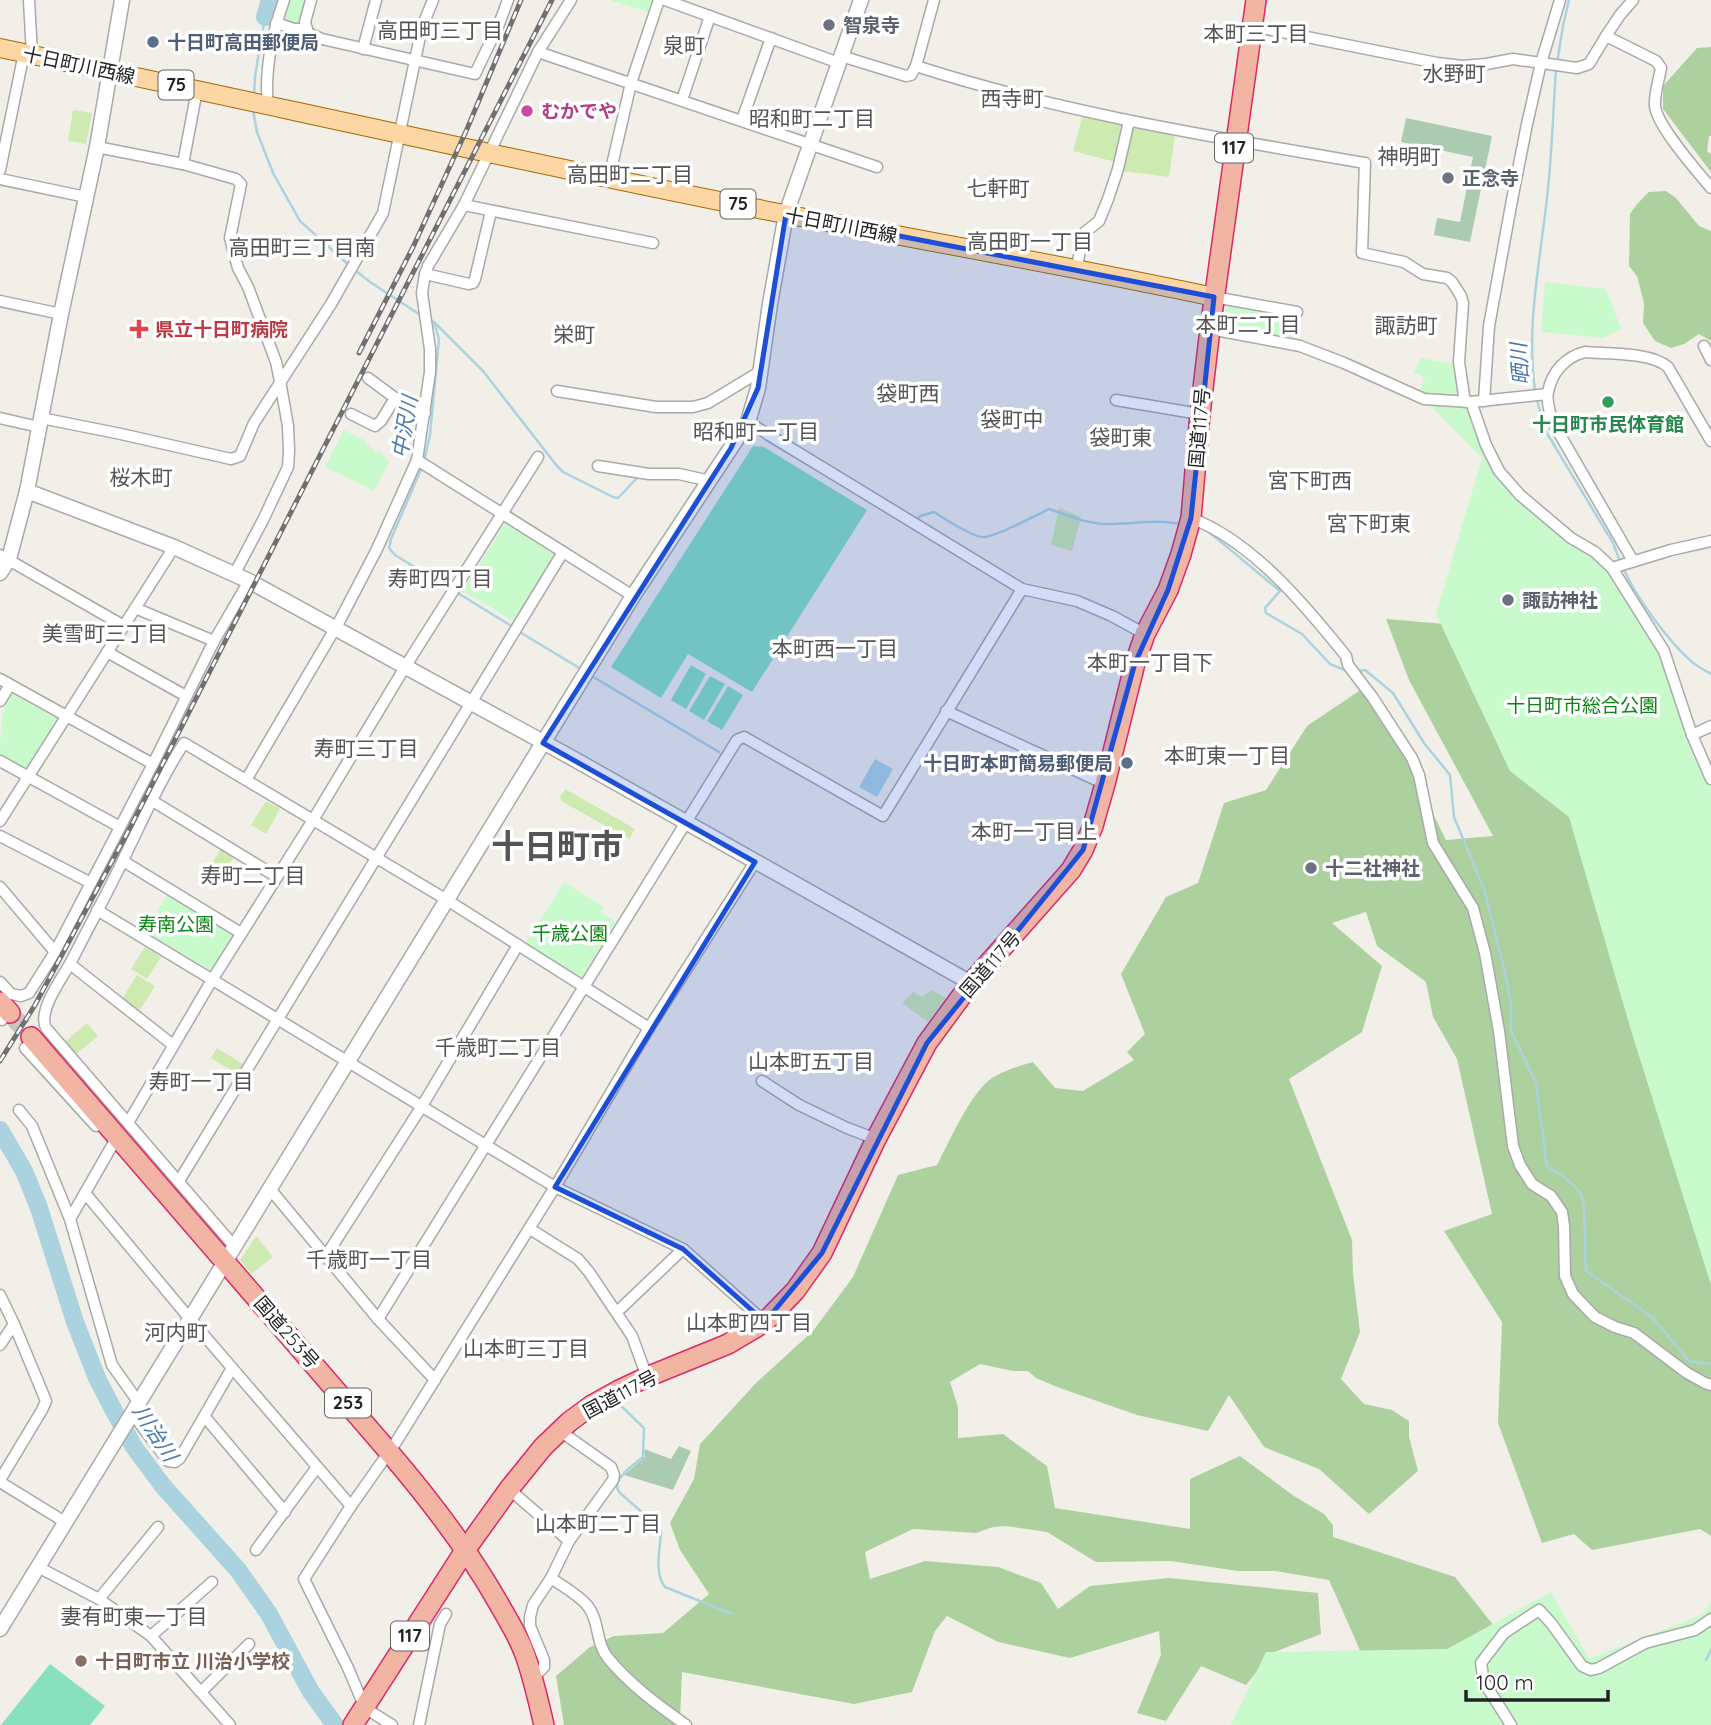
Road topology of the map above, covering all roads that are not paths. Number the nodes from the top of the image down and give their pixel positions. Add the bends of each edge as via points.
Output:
1 (29, 0) edge
2 (122, 0) edge
3 (284, 0) edge
4 (311, 0) edge
5 (376, 0) edge
6 (433, 0) edge
7 (508, 0) edge
8 (571, 0) edge
9 (659, 0) edge
10 (665, 0) edge
11 (861, 0) edge
12 (934, 0) edge
13 (1256, 0) edge
14 (1560, 0) edge
15 (1633, 0) edge
16 (710, 16) junction
17 (276, 23) junction
18 (1252, 26) junction
19 (307, 29) junction
20 (1606, 36) junction
21 (771, 38) junction
22 (0, 48) edge
23 (363, 49) junction
24 (538, 52) junction
25 (28, 54) junction
26 (840, 59) junction
27 (415, 61) junction
28 (1545, 63) junction
29 (916, 66) junction
30 (110, 72) junction
31 (631, 83) junction
32 (197, 90) junction
33 (681, 100) junction
34 (266, 105) junction
35 (742, 120) junction
36 (1129, 121) junction
37 (399, 134) junction
38 (1236, 140) junction
39 (811, 143) junction
40 (97, 147) junction
41 (489, 153) junction
42 (183, 164) junction
43 (877, 167) dead end
44 (0, 170) edge
45 (609, 178) junction
46 (0, 179) edge
47 (1711, 188) edge
48 (86, 197) junction
49 (464, 205) junction
50 (491, 211) junction
51 (786, 214) junction
52 (653, 243) dead end
53 (1076, 270) junction
54 (425, 274) junction
55 (1214, 297) junction
56 (0, 301) edge
57 (1297, 312) dead end
58 (61, 314) junction
59 (1210, 329) junction
60 (1703, 346) dead end
61 (1711, 360) edge
62 (761, 371) junction
63 (368, 378) dead end
64 (281, 381) junction
65 (557, 391) dead end
66 (1544, 394) junction
67 (395, 398) junction
68 (1116, 400) dead end
69 (1484, 401) junction
70 (1468, 402) junction
71 (425, 413) junction
72 (351, 414) dead end
73 (1200, 414) junction
74 (0, 418) edge
75 (40, 422) junction
76 (748, 422) junction
77 (1711, 441) edge
78 (538, 457) dead end
79 (417, 460) junction
80 (598, 466) dead end
81 (709, 481) junction
82 (27, 491) junction
83 (501, 513) junction
84 (1191, 518) junction
85 (1711, 541) edge
86 (174, 547) junction
87 (563, 552) junction
88 (4, 557) edge
89 (1633, 561) junction
90 (1612, 568) junction
91 (0, 573) edge
92 (235, 573) junction
93 (249, 581) junction
94 (1022, 589) junction
95 (633, 596) junction
96 (135, 608) junction
97 (124, 626) junction
98 (336, 629) junction
99 (1145, 634) junction
100 (214, 641) junction
101 (107, 652) junction
102 (405, 667) junction
103 (5, 682) edge
104 (186, 696) junction
105 (0, 701) edge
106 (471, 704) junction
107 (946, 711) junction
108 (66, 716) junction
109 (1711, 726) edge
110 (1692, 735) junction
111 (543, 743) junction
112 (0, 761) edge
113 (153, 764) junction
114 (28, 777) junction
115 (1711, 779) edge
116 (246, 780) junction
117 (1105, 784) junction
118 (151, 800) junction
119 (313, 820) junction
120 (0, 821) edge
121 (685, 823) junction
122 (120, 827) junction
123 (0, 836) edge
124 (377, 858) junction
125 (123, 861) junction
126 (755, 862) junction
127 (277, 877) junction
128 (90, 883) junction
129 (0, 887) edge
130 (447, 900) junction
131 (97, 910) junction
132 (242, 933) junction
133 (518, 945) junction
134 (55, 952) junction
135 (70, 964) junction
136 (212, 980) junction
137 (0, 982) edge
138 (971, 982) junction
139 (584, 987) junction
140 (278, 1020) junction
141 (649, 1028) junction
142 (28, 1042) tunnel mouth
143 (173, 1045) junction
144 (347, 1063) junction
145 (762, 1081) dead end
146 (422, 1106) junction
147 (19, 1110) dead end
148 (119, 1135) junction
149 (876, 1139) junction
150 (487, 1145) junction
151 (179, 1181) junction
152 (555, 1187) junction
153 (270, 1189) junction
154 (85, 1193) junction
155 (69, 1219) junction
156 (530, 1228) junction
157 (683, 1249) junction
158 (326, 1256) junction
159 (227, 1258) junction
160 (0, 1295) edge
161 (617, 1312) junction
162 (190, 1319) junction
163 (378, 1319) junction
164 (765, 1322) junction
165 (14, 1324) junction
166 (0, 1345) edge
167 (232, 1368) junction
168 (647, 1377) junction
169 (435, 1380) junction
170 (1711, 1385) edge
171 (134, 1410) junction
172 (205, 1417) junction
173 (560, 1431) junction
174 (389, 1452) junction
175 (317, 1467) junction
176 (0, 1481) edge
177 (509, 1489) junction
178 (351, 1506) junction
179 (285, 1512) junction
180 (65, 1522) junction
181 (158, 1527) dead end
182 (569, 1541) junction
183 (466, 1549) junction
184 (256, 1550) dead end
185 (38, 1567) junction
186 (551, 1578) junction
187 (212, 1582) dead end
188 (99, 1599) junction
189 (446, 1614) dead end
190 (3, 1618) edge
191 (1711, 1619) edge
192 (151, 1636) junction
193 (249, 1644) dead end
194 (533, 1678) junction
195 (201, 1692) junction
196 (357, 1719) edge
197 (230, 1725) edge
198 (392, 1725) edge
199 (419, 1725) edge
200 (544, 1725) edge
201 (686, 1725) edge
202 (1511, 1725) edge

1 - 25 street
2 - 30 street
3 - 17 street
4 - 19 street
5 - 23 street
6 - 27 street
7 - 27 street via 475,74
8 - 24 street
9 - 31 street
10 - 16 street
11 - 26 street
12 - 29 street
13 - 18 highway, 国道117号 / 117
14 - 28 street
15 - 20 street
16 - 21 street
16 - 33 street
17 - 19 street
17 - 34 street
18 - 28 street via 1437,63 1486,65 1513,59
18 - 38 highway, 国道117号 / 117
19 - 23 street via 322,39
20 - 28 street via 1590,64 1577,68
20 - 47 street via 1656,61 1661,68 1654,102 1657,115
21 - 26 street
21 - 35 street
22 - 25 main road, 十日町川西線 / 75
23 - 27 street
24 - 31 street
24 - 41 street
25 - 30 main road, 十日町川西線 / 75
25 - 44 street
26 - 29 street via 906,76
26 - 39 street
27 - 37 street
28 - 69 street via 1511,200 1489,326
29 - 36 street
30 - 32 main road, 十日町川西線 / 75
30 - 40 street
31 - 33 street
31 - 45 street
32 - 34 main road, 十日町川西線 / 75
32 - 42 street
33 - 35 street
34 - 37 main road, 十日町川西線 / 75
35 - 39 street
36 - 38 street
36 - 53 street via 1108,199 1099,221 1084,233
37 - 41 main road, 十日町川西線 / 75
37 - 64 street via 383,213
38 - 55 highway, 国道117号 / 117
38 - 70 street via 1365,163 1362,253 1404,262 1423,274 1452,282 1463,303 1459,362
39 - 43 street
39 - 51 street
40 - 42 street
40 - 48 street
41 - 45 main road, 十日町川西線 / 75
41 - 49 street
42 - 64 street via 241,184 230,238 233,253
45 - 51 main road, 十日町川西線 / 75
46 - 48 street
48 - 58 street
49 - 50 street
49 - 54 street
50 - 52 street
50 - 54 street via 473,283
51 - 53 main road, 十日町川西線 / 75
51 - 62 street
53 - 55 main road, 十日町川西線 / 75
54 - 71 street via 422,293 430,372
55 - 57 street
55 - 59 highway, 国道117号 / 117
56 - 58 street
58 - 75 street
59 - 70 street via 1300,346 1424,399
59 - 73 highway, 国道117号 / 117
60 - 61 street
62 - 65 street via 693,407 656,407
62 - 76 street
63 - 67 street
64 - 75 street via 254,423 240,456 231,459 134,436
64 - 92 street via 288,467
66 - 69 street
66 - 77 street via 1559,368 1576,355 1649,357 1668,367
66 - 89 street via 1552,421
67 - 71 street
67 - 72 street via 375,426
68 - 73 street
69 - 70 street
70 - 90 street via 1499,471 1520,495
71 - 79 street
73 - 84 highway, 国道117号 / 117
74 - 75 street
75 - 82 street
76 - 81 street
76 - 94 street
78 - 83 street
79 - 83 street
79 - 98 street
80 - 81 street
81 - 95 street
82 - 86 street
82 - 88 street
83 - 87 street
83 - 102 street
84 - 99 highway, 国道117号 / 117 via 1168,590
84 - 170 street via 1234,541 1292,593 1346,656 1412,758 1433,844 1474,908 1499,1031 1513,1146 1532,1184 1551,1196 1562,1212 1564,1276 1573,1294 1595,1317 1634,1333
85 - 89 street
86 - 92 street
86 - 96 street
87 - 95 street
87 - 106 street
88 - 91 street
88 - 97 street
89 - 90 street
90 - 110 street via 1664,651
92 - 93 street
93 - 98 street
93 - 100 street
94 - 99 street via 1077,601
94 - 107 street
95 - 111 street
96 - 97 street
96 - 100 street
97 - 101 street
98 - 102 street
98 - 116 street
99 - 117 highway, 国道117号 / 117
100 - 104 street
101 - 104 street
101 - 108 street
102 - 106 street
102 - 119 street
103 - 105 street
103 - 108 street
104 - 113 street
106 - 111 street
106 - 124 street
107 - 117 street
107 - 121 street via 883,816 744,737 737,740
108 - 113 street
108 - 114 street
109 - 110 street
110 - 115 street
111 - 121 street
111 - 130 street
112 - 114 street
113 - 122 street
114 - 120 street
114 - 122 street
116 - 118 street via 184,743
116 - 119 street
117 - 138 highway, 国道117号 / 117 via 1083,850 1071,870
118 - 125 street
118 - 127 street
119 - 124 street
119 - 127 street
121 - 126 street
121 - 139 street
122 - 128 street
123 - 128 street
124 - 130 street
124 - 140 street
125 - 131 street
125 - 132 street
126 - 138 street
126 - 141 street
127 - 132 street
128 - 134 street
129 - 134 street
130 - 133 street
130 - 144 street
131 - 135 street
131 - 136 street
132 - 136 street
133 - 139 street
133 - 146 street
134 - 137 street via 29,993 11,994
135 - 143 street
135 - 148 street via 43,1023
136 - 140 street
136 - 143 street
138 - 149 highway, 国道117号 / 117 via 927,1042
139 - 141 street
139 - 150 street
140 - 144 street
140 - 151 street
141 - 152 street
142 - 148 highway, 国道253号 / 253
143 - 148 street
144 - 146 street
144 - 153 street
145 - 149 street via 799,1105
146 - 150 street
146 - 158 street
147 - 155 street via 32,1126
148 - 151 street
148 - 154 street
148 - 159 highway, 国道253号 / 253
149 - 164 highway, 国道117号 / 117 via 822,1253
150 - 152 street
150 - 163 street
151 - 159 street
152 - 156 street
152 - 157 street
153 - 158 street
153 - 159 street
154 - 155 street
154 - 162 street
155 - 171 street via 113,1365
156 - 161 street via 578,1259
156 - 169 street
157 - 161 street
157 - 164 street
158 - 163 street
159 - 162 street
159 - 174 highway, 国道253号 / 253
160 - 165 street
161 - 168 street via 632,1336
162 - 167 street
162 - 171 street
163 - 169 street
164 - 168 highway, 国道117号 / 117 via 728,1344
165 - 166 street
165 - 176 street via 46,1401
167 - 172 street
167 - 175 street
168 - 173 highway, 国道117号 / 117 via 592,1405
169 - 174 street
171 - 172 street via 168,1461 175,1462
171 - 180 street
172 - 179 street
173 - 177 highway, 国道117号 / 117
173 - 182 street via 611,1467 614,1475
174 - 178 street
174 - 183 highway, 国道253号 / 253
175 - 178 street
175 - 179 street
176 - 180 street
177 - 182 street
177 - 183 highway, 国道117号 / 117
178 - 196 street via 304,1579 348,1668
179 - 184 street
180 - 185 street
181 - 188 street
182 - 186 street
183 - 194 highway, 国道253号 / 253 via 507,1618
183 - 196 highway, 国道117号 / 117
185 - 188 street
185 - 190 street
186 - 194 street via 530,1617 544,1660 544,1667
186 - 201 street via 588,1605 606,1657
187 - 192 street
188 - 192 street
189 - 199 street
191 - 202 street via 1695,1630 1645,1643 1591,1670 1582,1666 1539,1610 1504,1633 1481,1663 1484,1682
192 - 195 street
193 - 195 street
194 - 200 highway, 国道253号 / 253
195 - 197 street
196 - 198 street

